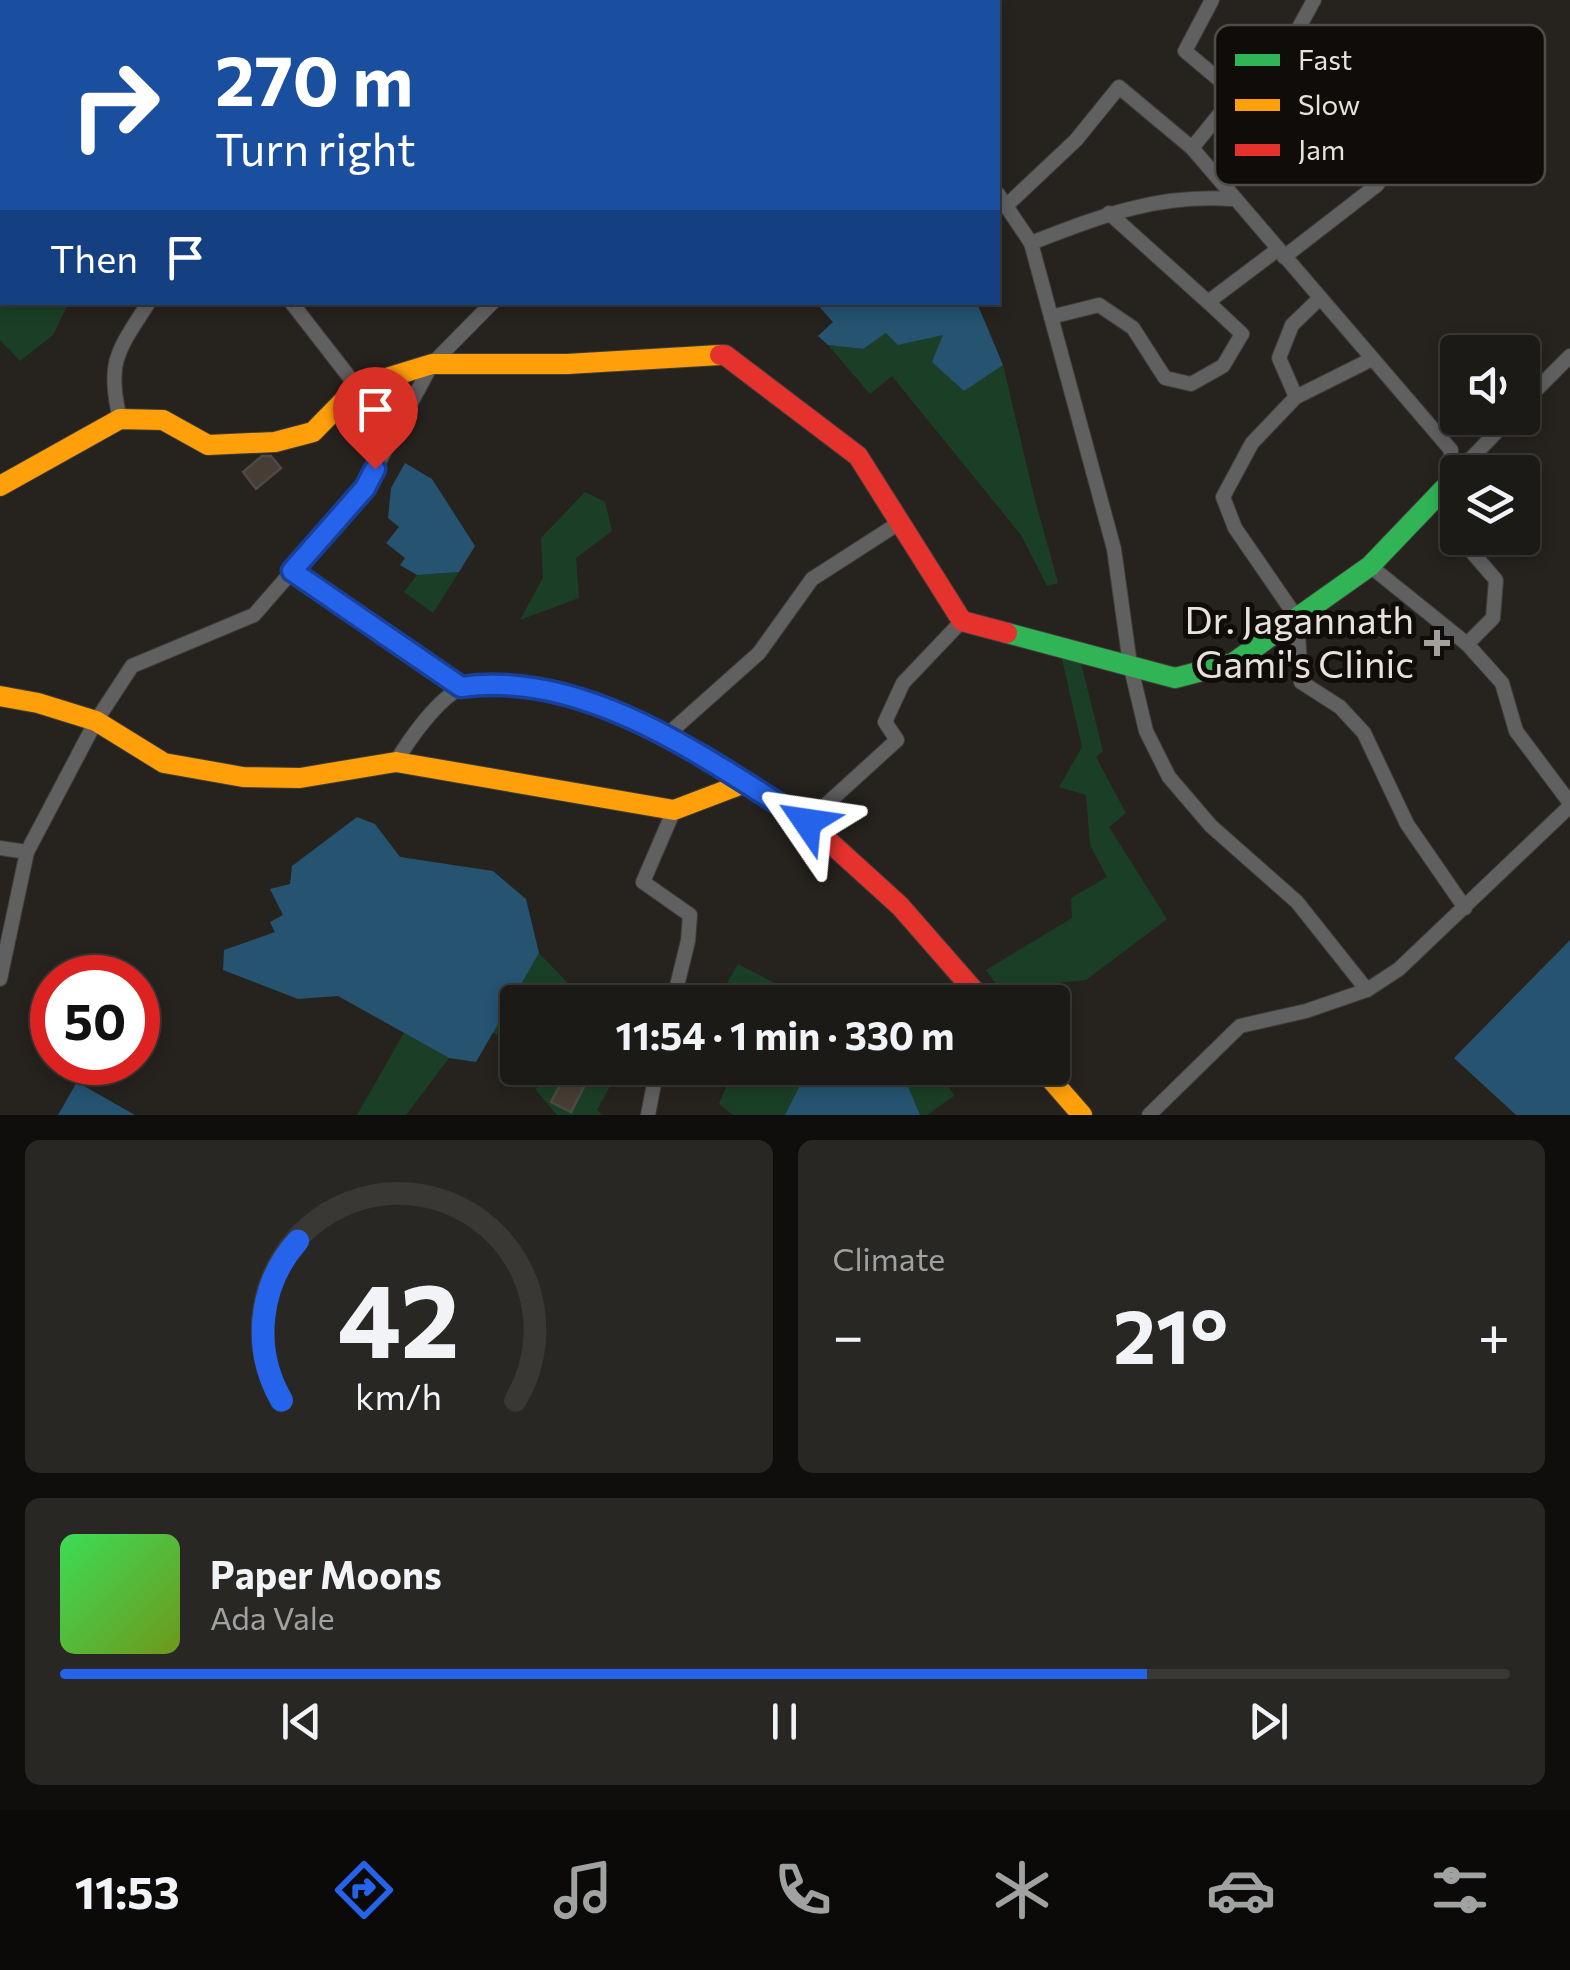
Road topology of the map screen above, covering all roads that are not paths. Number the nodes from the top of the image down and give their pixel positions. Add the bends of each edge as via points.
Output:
1 (1212, 0) edge
2 (1314, 0) edge
3 (1300, 25) edge
4 (1215, 76) edge
5 (1215, 120) edge
6 (1192, 148) junction
7 (1215, 177) edge
8 (1222, 185) edge
9 (1377, 185) edge
10 (1232, 198) junction
11 (1002, 200) edge
12 (1110, 212) junction
13 (1031, 243) junction
14 (1280, 253) junction
15 (1320, 298) junction
16 (1208, 302) junction
17 (147, 305) edge
18 (293, 305) edge
19 (489, 305) edge
20 (1051, 317) junction
21 (1570, 356) edge
22 (1372, 359) junction
23 (432, 364) junction
24 (1540, 386) edge
25 (357, 387) junction
26 (1296, 396) junction
27 (120, 419) junction
28 (1495, 435) edge
29 (1452, 455) edge
30 (1478, 455) edge
31 (0, 486) edge
32 (1440, 497) edge
33 (899, 522) junction
34 (1474, 555) edge
35 (1370, 566) junction
36 (292, 571) junction
37 (1297, 618) junction
38 (962, 621) junction
39 (1467, 644) junction
40 (1130, 664) junction
41 (461, 687) junction
42 (0, 696) edge
43 (96, 721) junction
44 (667, 735) junction
45 (396, 762) junction
46 (745, 783) junction
47 (1570, 805) edge
48 (674, 810) junction
49 (807, 822) junction
50 (0, 848) edge
51 (26, 852) junction
52 (1465, 908) junction
53 (0, 978) edge
54 (676, 985) edge
55 (969, 985) edge
56 (1367, 990) junction
57 (654, 1085) edge
58 (1056, 1085) edge
59 (648, 1115) edge
60 (1082, 1115) edge
61 (1149, 1115) edge

1 - 4 street via 1185,51
2 - 3 street
5 - 6 street
6 - 7 street
6 - 11 street via 1119,88 1076,140
8 - 10 street
9 - 14 street
10 - 12 street via 1190,196
10 - 14 street
11 - 13 street
12 - 13 street
12 - 16 street
13 - 20 street
14 - 15 street
14 - 16 street
15 - 22 street
15 - 26 street via 1292,326 1279,358
16 - 20 street via 1242,334 1223,366 1192,384 1165,378 1133,328 1099,305
17 - 27 street via 118,350 111,384
18 - 25 street
19 - 23 street
20 - 40 street via 1114,549
21 - 24 street
22 - 26 street
22 - 29 street
23 - 25 street
23 - 33 street via 726,355 858,456
23 - 36 street via 365,488
25 - 27 street via 313,432 275,442 208,445 163,420
26 - 37 street via 1252,443 1223,497 1235,528
27 - 31 street
28 - 30 street
32 - 35 street
33 - 38 street
33 - 44 street via 812,579 759,653
34 - 39 street via 1496,580 1493,618
35 - 37 street
35 - 39 street
36 - 41 street
36 - 43 street via 254,615 132,666
37 - 40 street via 1233,663 1175,678
37 - 52 street via 1300,682 1340,707 1364,733 1407,824
38 - 40 street
38 - 49 street via 903,683 885,722 897,740
39 - 47 street via 1502,683 1516,732
40 - 56 street via 1146,731 1169,777 1211,826 1297,902
41 - 44 street via 542,688
41 - 45 street via 414,730
42 - 43 street
43 - 45 street via 164,762 244,778 300,778
43 - 51 street
44 - 46 street
45 - 48 street
46 - 48 street
46 - 49 street
47 - 52 street
48 - 54 street via 642,882 690,915
49 - 55 street via 900,906
50 - 51 street
51 - 53 street
52 - 56 street
56 - 61 street via 1240,1026
57 - 59 street
58 - 60 street

